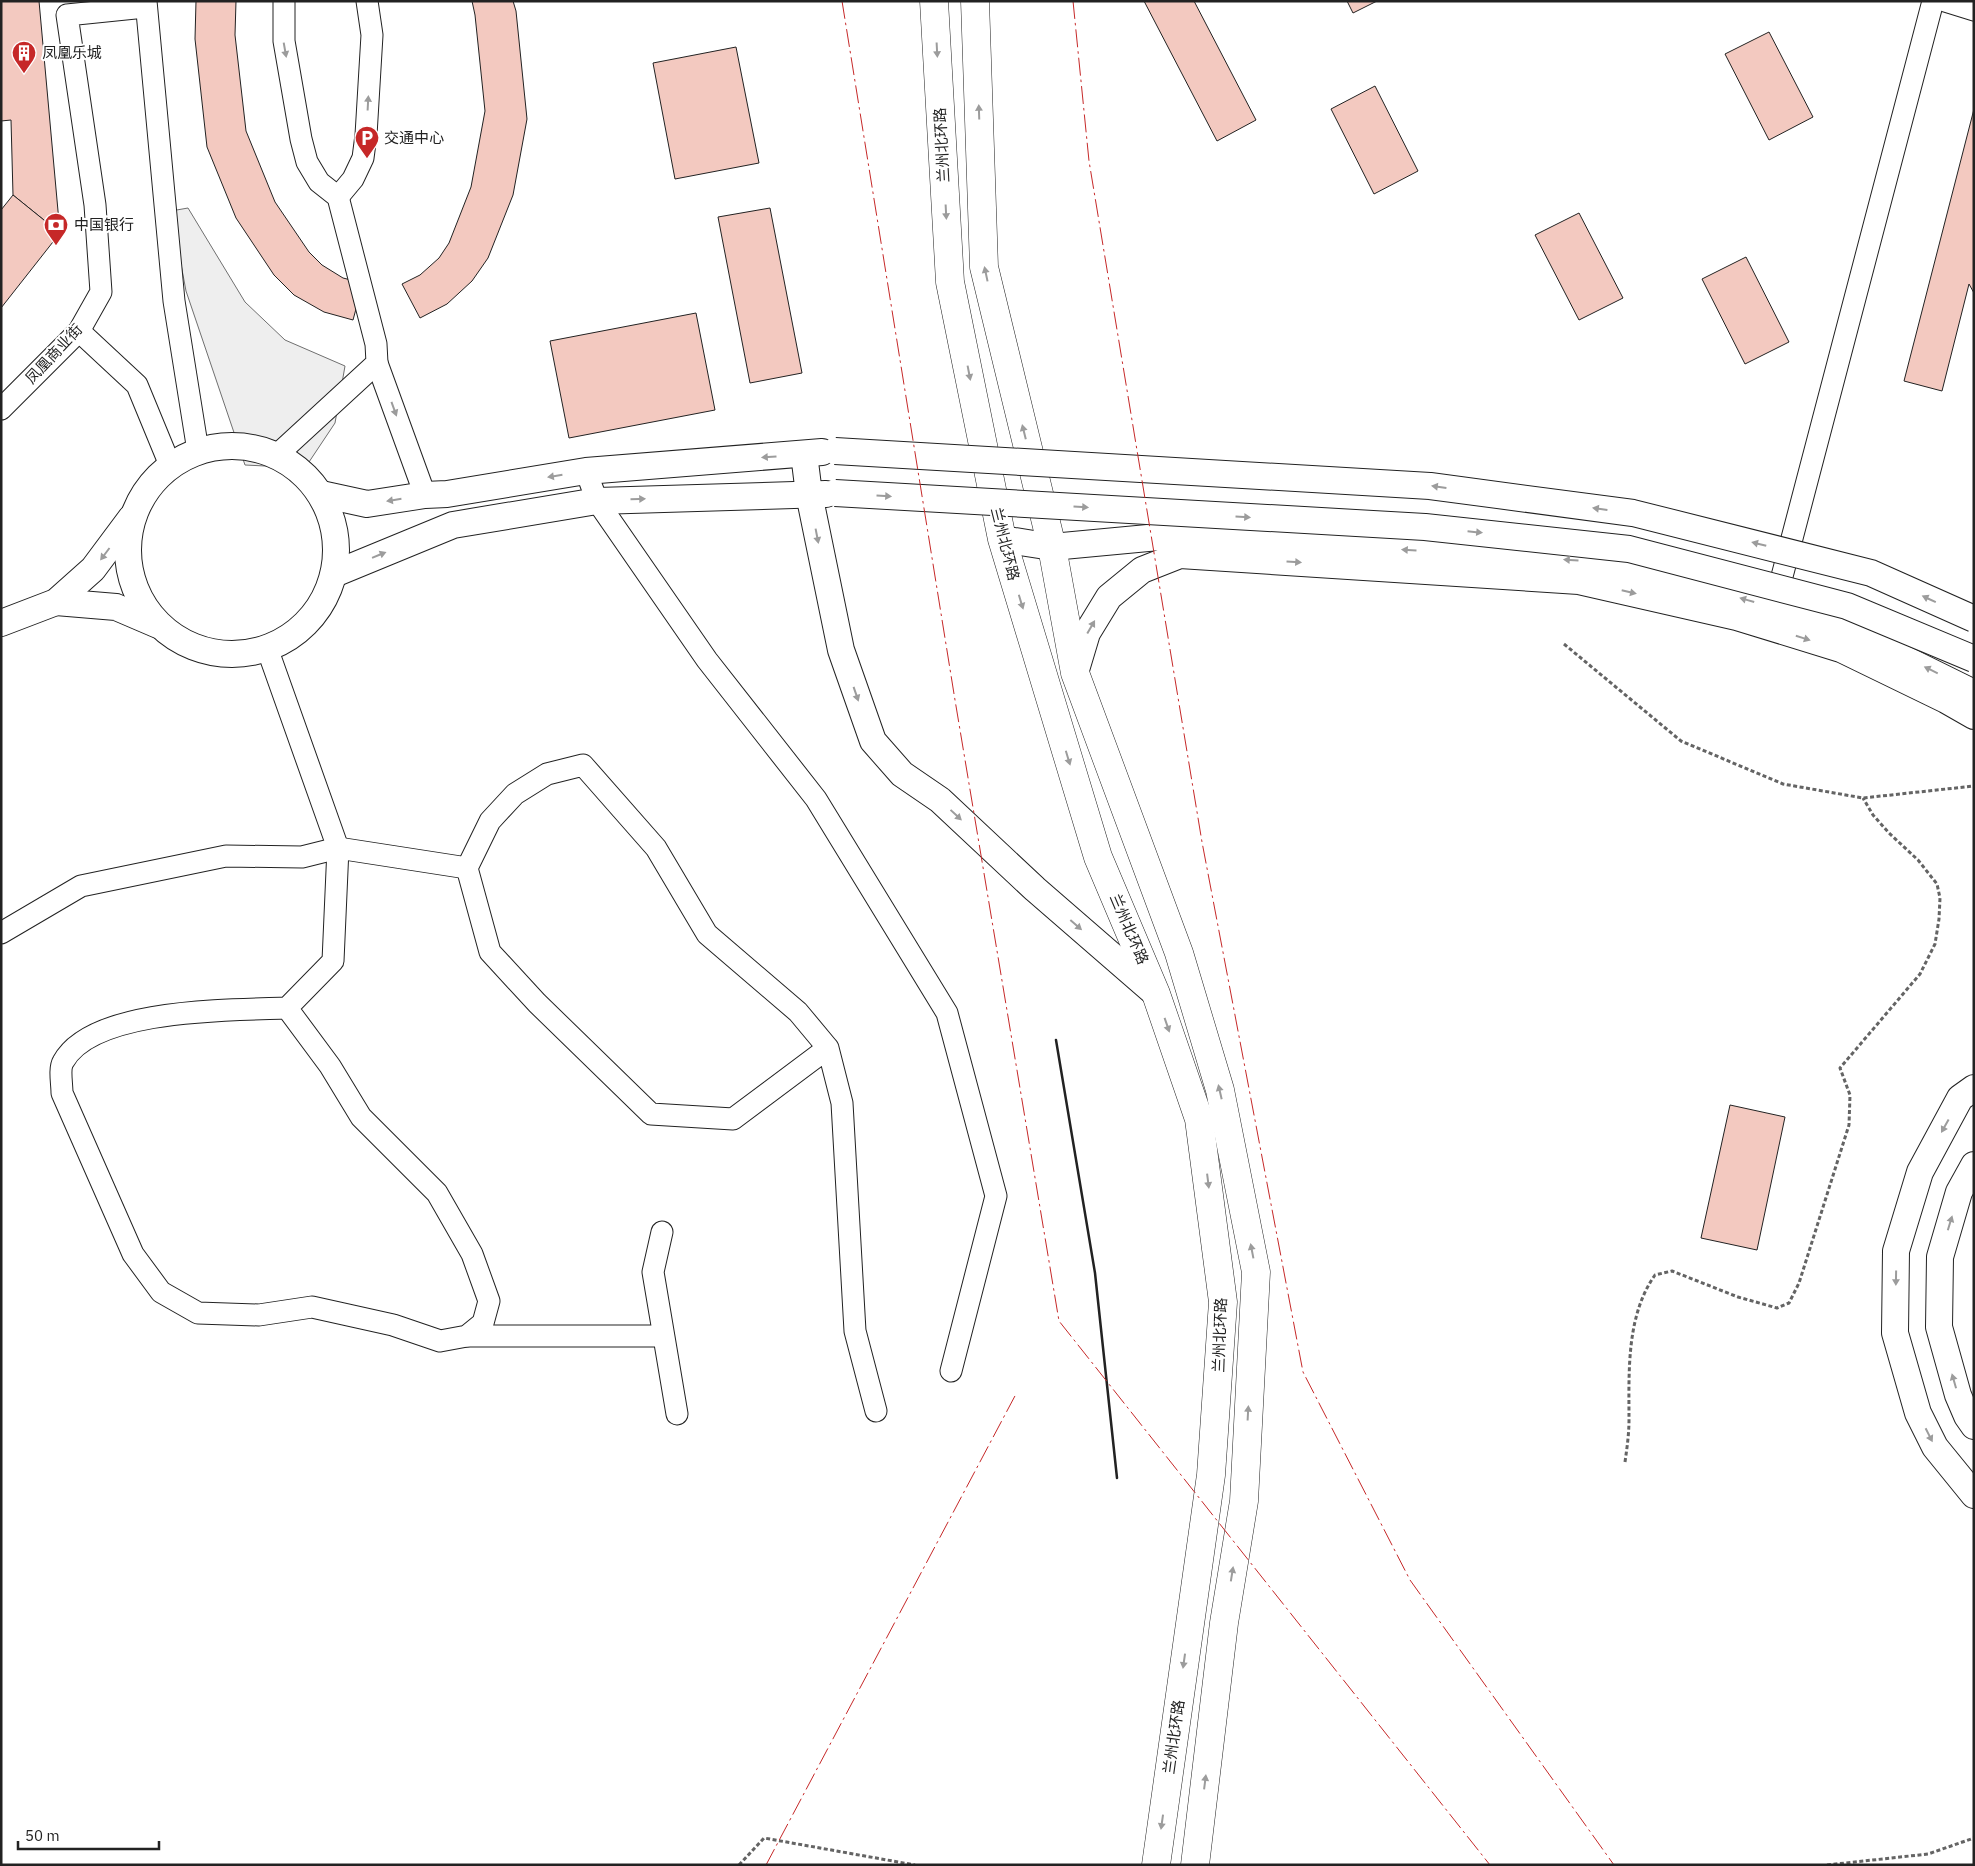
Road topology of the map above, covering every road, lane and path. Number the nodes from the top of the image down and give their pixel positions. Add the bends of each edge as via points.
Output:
1 (284, 1) edge
2 (368, 1) edge
3 (934, 1) edge
4 (975, 1) edge
5 (1933, 1) edge
6 (1945, 1) edge
7 (145, 4) edge
8 (1974, 10) edge
9 (338, 197) junction
10 (79, 331) junction
11 (377, 363) junction
12 (1, 409) edge
13 (198, 450) junction
14 (804, 454) junction
15 (277, 455) junction
16 (170, 465) junction
17 (586, 471) junction
18 (321, 494) junction
19 (809, 494) junction
20 (425, 495) junction
21 (597, 501) junction
22 (134, 515) junction
23 (1002, 539) junction
24 (1052, 547) junction
25 (334, 574) junction
26 (56, 602) junction
27 (1774, 608) junction
28 (1974, 619) edge
29 (1, 623) edge
30 (163, 627) junction
31 (1564, 644) dead end
32 (267, 648) junction
33 (1974, 659) edge
34 (1075, 673) junction
35 (1974, 693) edge
36 (1974, 716) edge
37 (1974, 786) edge
38 (1863, 798) junction
39 (338, 848) junction
40 (466, 868) junction
41 (1, 933) edge
42 (1156, 994) junction
43 (286, 1008) junction
44 (828, 1048) junction
45 (1974, 1088) edge
46 (1974, 1165) edge
47 (662, 1232) dead end
48 (468, 1336) junction
49 (663, 1336) junction
50 (952, 1371) dead end
51 (876, 1411) dead end
52 (677, 1414) dead end
53 (1974, 1426) edge
54 (1626, 1462) dead end
55 (1974, 1495) edge
56 (1974, 1838) edge
57 (739, 1865) edge
58 (915, 1865) edge
59 (1156, 1865) edge
60 (1195, 1865) edge
61 (1827, 1865) edge

1 -> 9 street via 284,41 307,162 319,182
9 -> 2 street via 353,179 362,158 366,134 372,35
3 -> 23 highway, 兰州北环路 via 950,282
24 -> 4 highway via 984,267
5 - 27 street
6 - 8 street
7 - 10 street, 凤凰商业街 via 67,15 95,205 101,292
7 - 13 street via 174,300
9 - 11 street via 376,344
10 - 12 street, 凤凰商业街
10 - 16 street via 137,385
11 - 15 street
11 -> 20 street
13 - 15 main road via 238,445
13 - 16 main road
14 -> 17 main road
14 - 19 main road
28 -> 14 main road, bridge via 1871,573 1633,513 1430,486 835,451
15 - 18 main road via 302,472
16 - 22 main road via 148,487
17 -> 20 main road
17 - 21 street
20 -> 18 main road via 367,504
18 - 25 main road via 335,533
21 -> 19 main road
19 -> 33 main road, bridge via 1425,527 1629,549 1847,606
19 -> 42 main road via 841,650 873,741 902,774 940,800 1035,889
25 -> 21 main road via 452,525
21 - 50 street via 707,660 816,799 947,1014 996,1196
22 -> 26 main road via 93,569
22 - 30 main road via 128,545 131,576 144,604
23 - 24 main road
23 -> 42 highway, 兰州北环路 via 1098,857
27 -> 24 main road via 1582,561 1180,535
24 - 34 highway
25 - 32 main road via 325,598 310,620 290,637
26 - 29 main road
26 - 30 main road via 116,607
35 -> 27 main road via 1848,630
30 - 32 main road via 186,643 212,652 240,654
31 - 38 path via 1681,741 1783,784
32 - 39 street
34 -> 36 main road via 1087,633 1110,597 1142,570 1180,555 1580,581 1737,617 1841,649
60 -> 34 highway via 1224,1623 1244,1501 1256,1272 1220,1090 1179,953
37 - 38 path
38 - 54 path via 1873,815 1918,860 1936,884 1940,898 1934,944 1920,974 1840,1068 1850,1095 1848,1125 1799,1283 1789,1302 1777,1308 1672,1271 1655,1275 1646,1288 1630,1344
39 - 40 street
39 - 41 street via 302,857 226,856 81,886
39 - 43 street via 333,961
40 - 44 street via 490,952 537,1003 651,1114 733,1119
40 - 44 street via 490,821 515,794 547,774 583,765 656,848 707,934 798,1012
42 -> 59 highway, 兰州北环路 via 1200,1119 1223,1302 1211,1475
43 - 48 street via 330,1066 361,1117 437,1193 472,1254 489,1301 483,1323
43 - 48 street via 195,1011 112,1027 77,1045 62,1064 62,1092 133,1254 160,1292 198,1313 259,1314 312,1307 393,1325 440,1341
44 - 51 street via 842,1103 855,1331
45 -> 55 main road via 1960,1098 1920,1172 1896,1251 1895,1333 1918,1413 1934,1446
53 -> 46 main road via 1958,1394 1939,1327 1940,1257 1959,1192
47 - 49 street via 653,1272
48 - 49 street
49 - 52 street
56 - 61 path via 1928,1854
57 - 58 path via 764,1838

